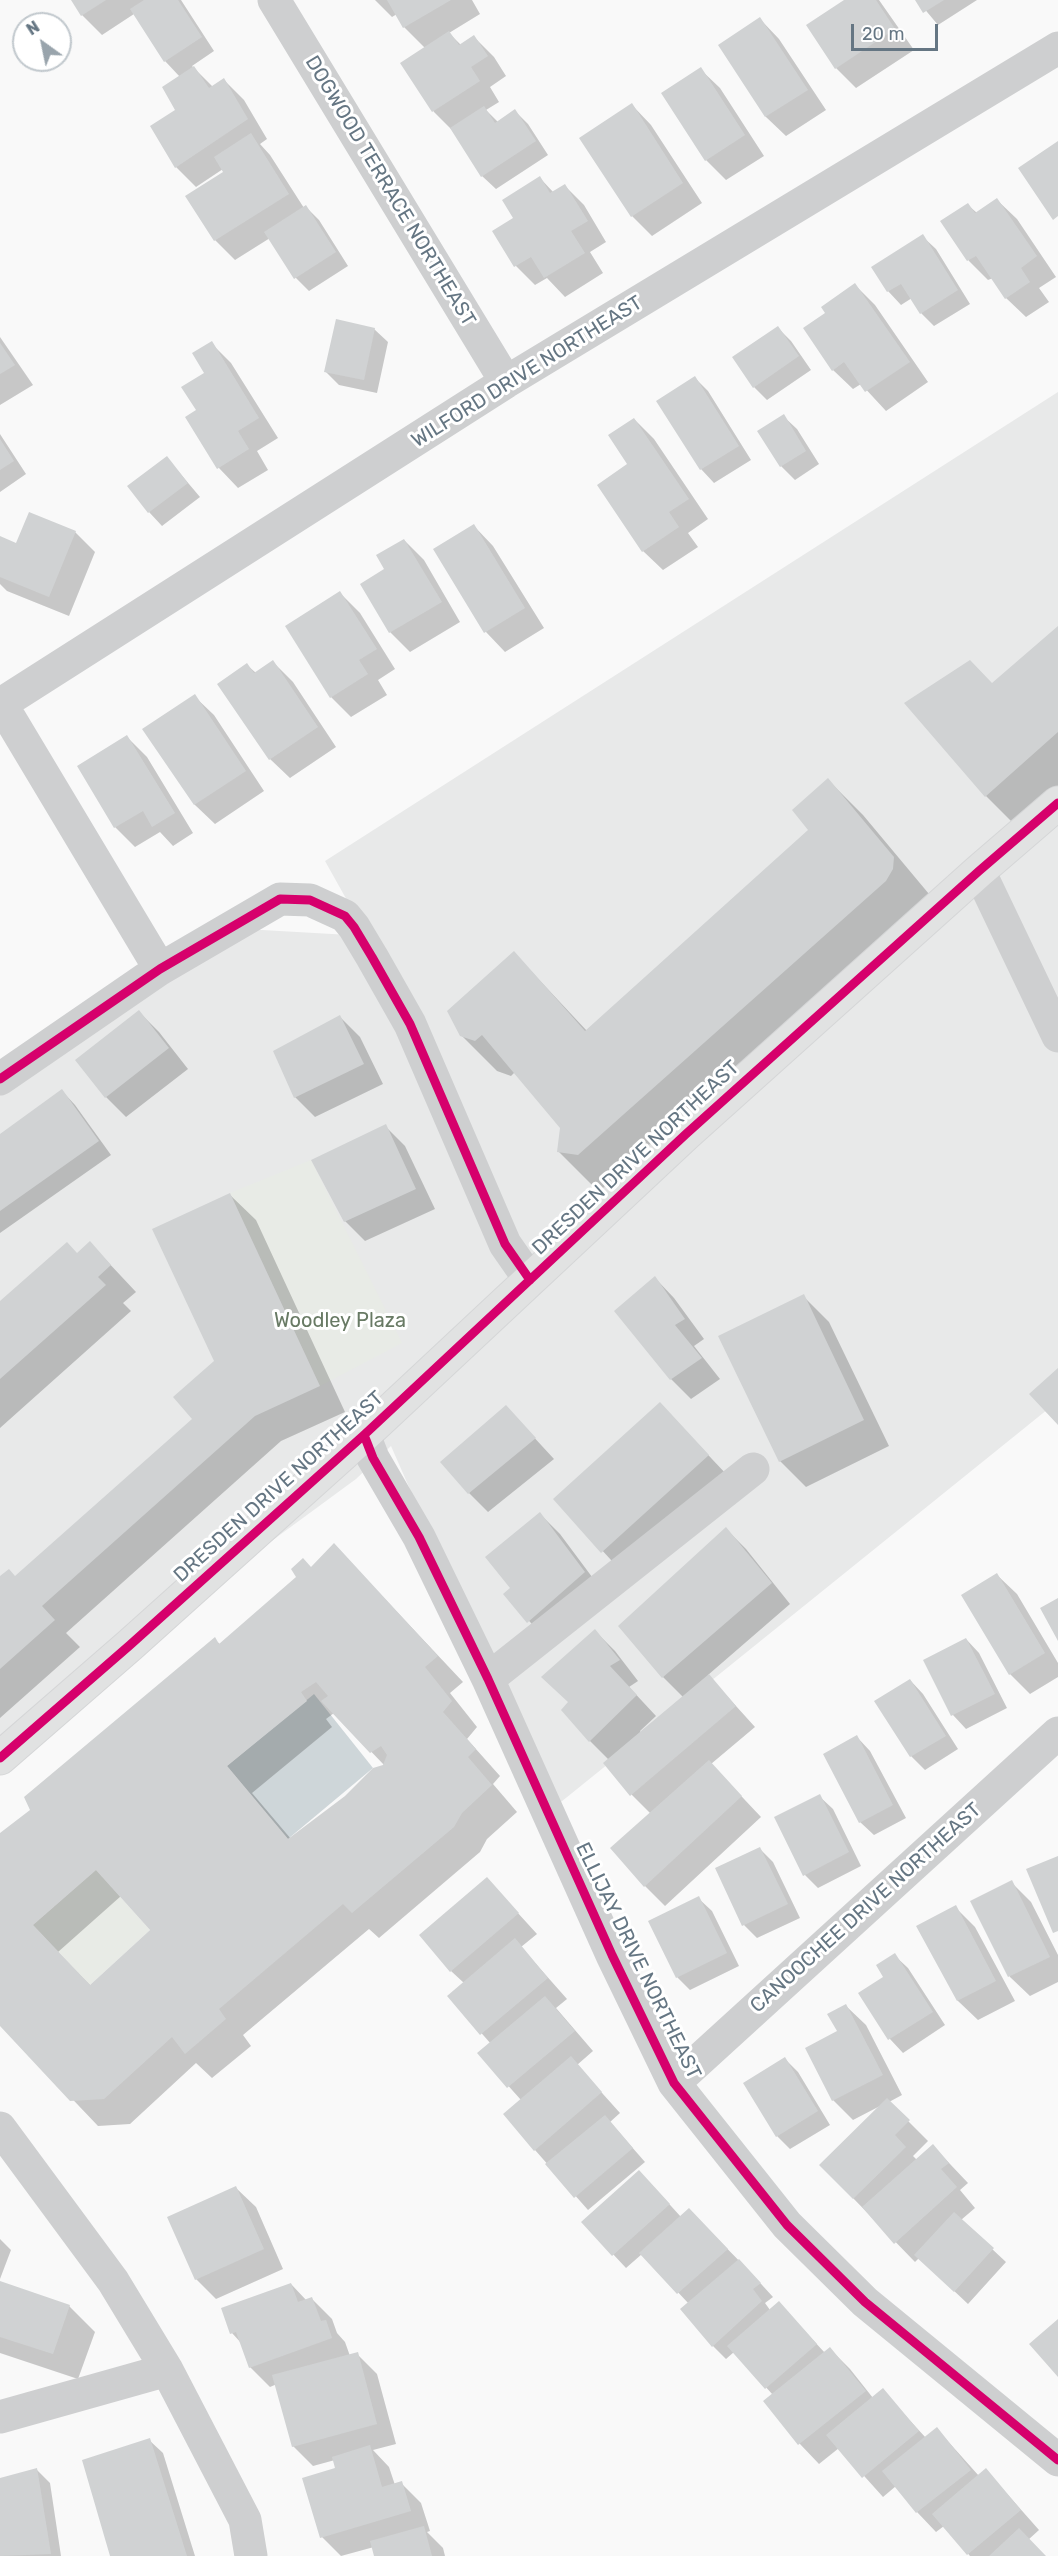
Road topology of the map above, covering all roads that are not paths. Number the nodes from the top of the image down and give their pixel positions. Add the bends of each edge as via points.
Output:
1 (274, 0) edge
2 (1058, 48) edge
3 (506, 382) junction
4 (1, 703) edge
5 (1058, 803) edge
6 (979, 871) junction
7 (160, 969) junction
8 (1058, 1036) edge
9 (0, 1079) edge
10 (530, 1280) junction
11 (364, 1435) junction
12 (753, 1470) dead end
13 (488, 1679) junction
14 (1058, 1733) edge
15 (0, 1758) edge
16 (674, 2083) junction
17 (0, 2128) edge
18 (167, 2370) junction
19 (0, 2417) edge
20 (1058, 2460) edge
21 (251, 2556) edge

1 - 3 street, DOGWOOD TERRACE NORTHEAST
2 - 3 street, WILFORD DRIVE NORTHEAST
3 - 4 street, WILFORD DRIVE NORTHEAST
4 - 7 street
5 - 6 street, DRESDEN DRIVE NORTHEAST
6 - 8 street
6 - 10 street, DRESDEN DRIVE NORTHEAST via 694,1126
7 - 9 street
7 - 10 street via 280,899 310,900 345,916 410,1024 505,1244
10 - 11 street, DRESDEN DRIVE NORTHEAST
11 - 13 street, ELLIJAY DRIVE NORTHEAST
11 - 15 street, DRESDEN DRIVE NORTHEAST
12 - 13 street
13 - 16 street, ELLIJAY DRIVE NORTHEAST
14 - 16 street, CANOOCHEE DRIVE NORTHEAST
16 - 20 street, ELLIJAY DRIVE NORTHEAST via 787,2225 826,2264 865,2302
17 - 18 street via 113,2281
18 - 19 street
18 - 21 street via 244,2520

